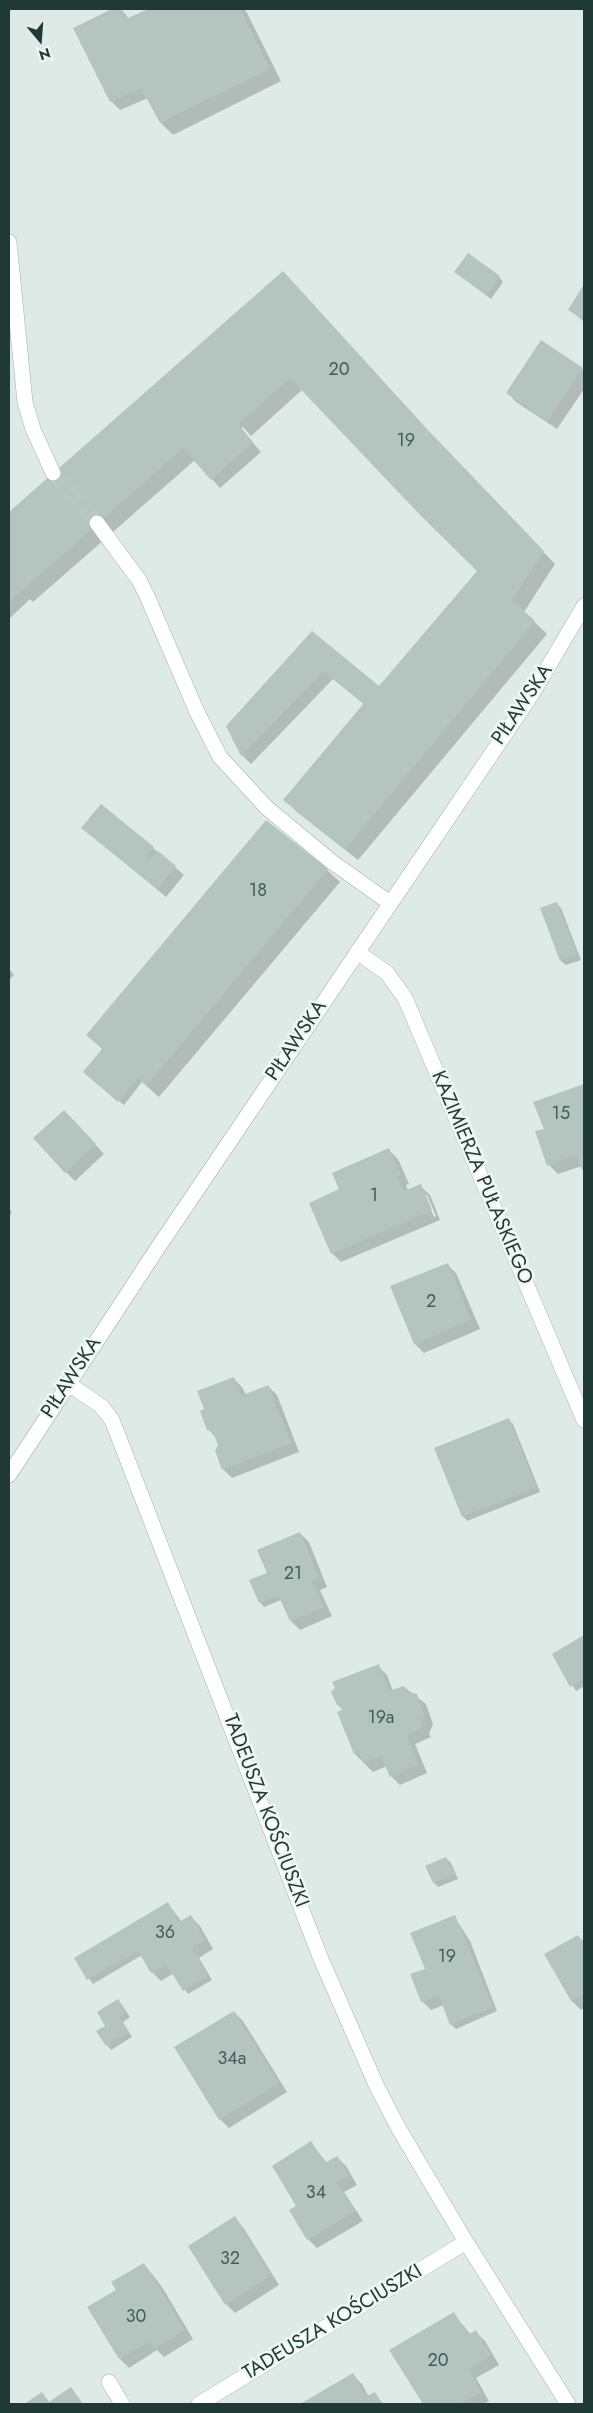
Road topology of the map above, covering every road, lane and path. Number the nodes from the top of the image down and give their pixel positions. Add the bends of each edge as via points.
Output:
1 (9, 242) edge
2 (53, 473) tunnel mouth
3 (97, 523) tunnel mouth
4 (584, 606) edge
5 (390, 903) junction
6 (357, 952) junction
7 (69, 1384) junction
8 (584, 1420) edge
9 (9, 1475) edge
10 (466, 2242) junction
11 (110, 2382) dead end
12 (122, 2404) edge
13 (199, 2404) edge
14 (568, 2404) edge

1 - 2 street via 25,402 32,429
3 - 5 street via 135,574 147,596 220,757 267,808 332,862
4 - 5 street, PIŁAWSKA via 532,694
5 - 6 street, PIŁAWSKA
6 - 7 street, PIŁAWSKA
6 - 8 street, KAZIMIERZA PUŁASKIEGO via 387,973 405,998
7 - 9 street, PIŁAWSKA
7 - 10 street, TADEUSZA KOŚCIUSZKI via 110,1416 360,2051 396,2123
10 - 13 street, TADEUSZA KOŚCIUSZKI
10 - 14 street, TADEUSZA KOŚCIUSZKI
11 - 12 street

